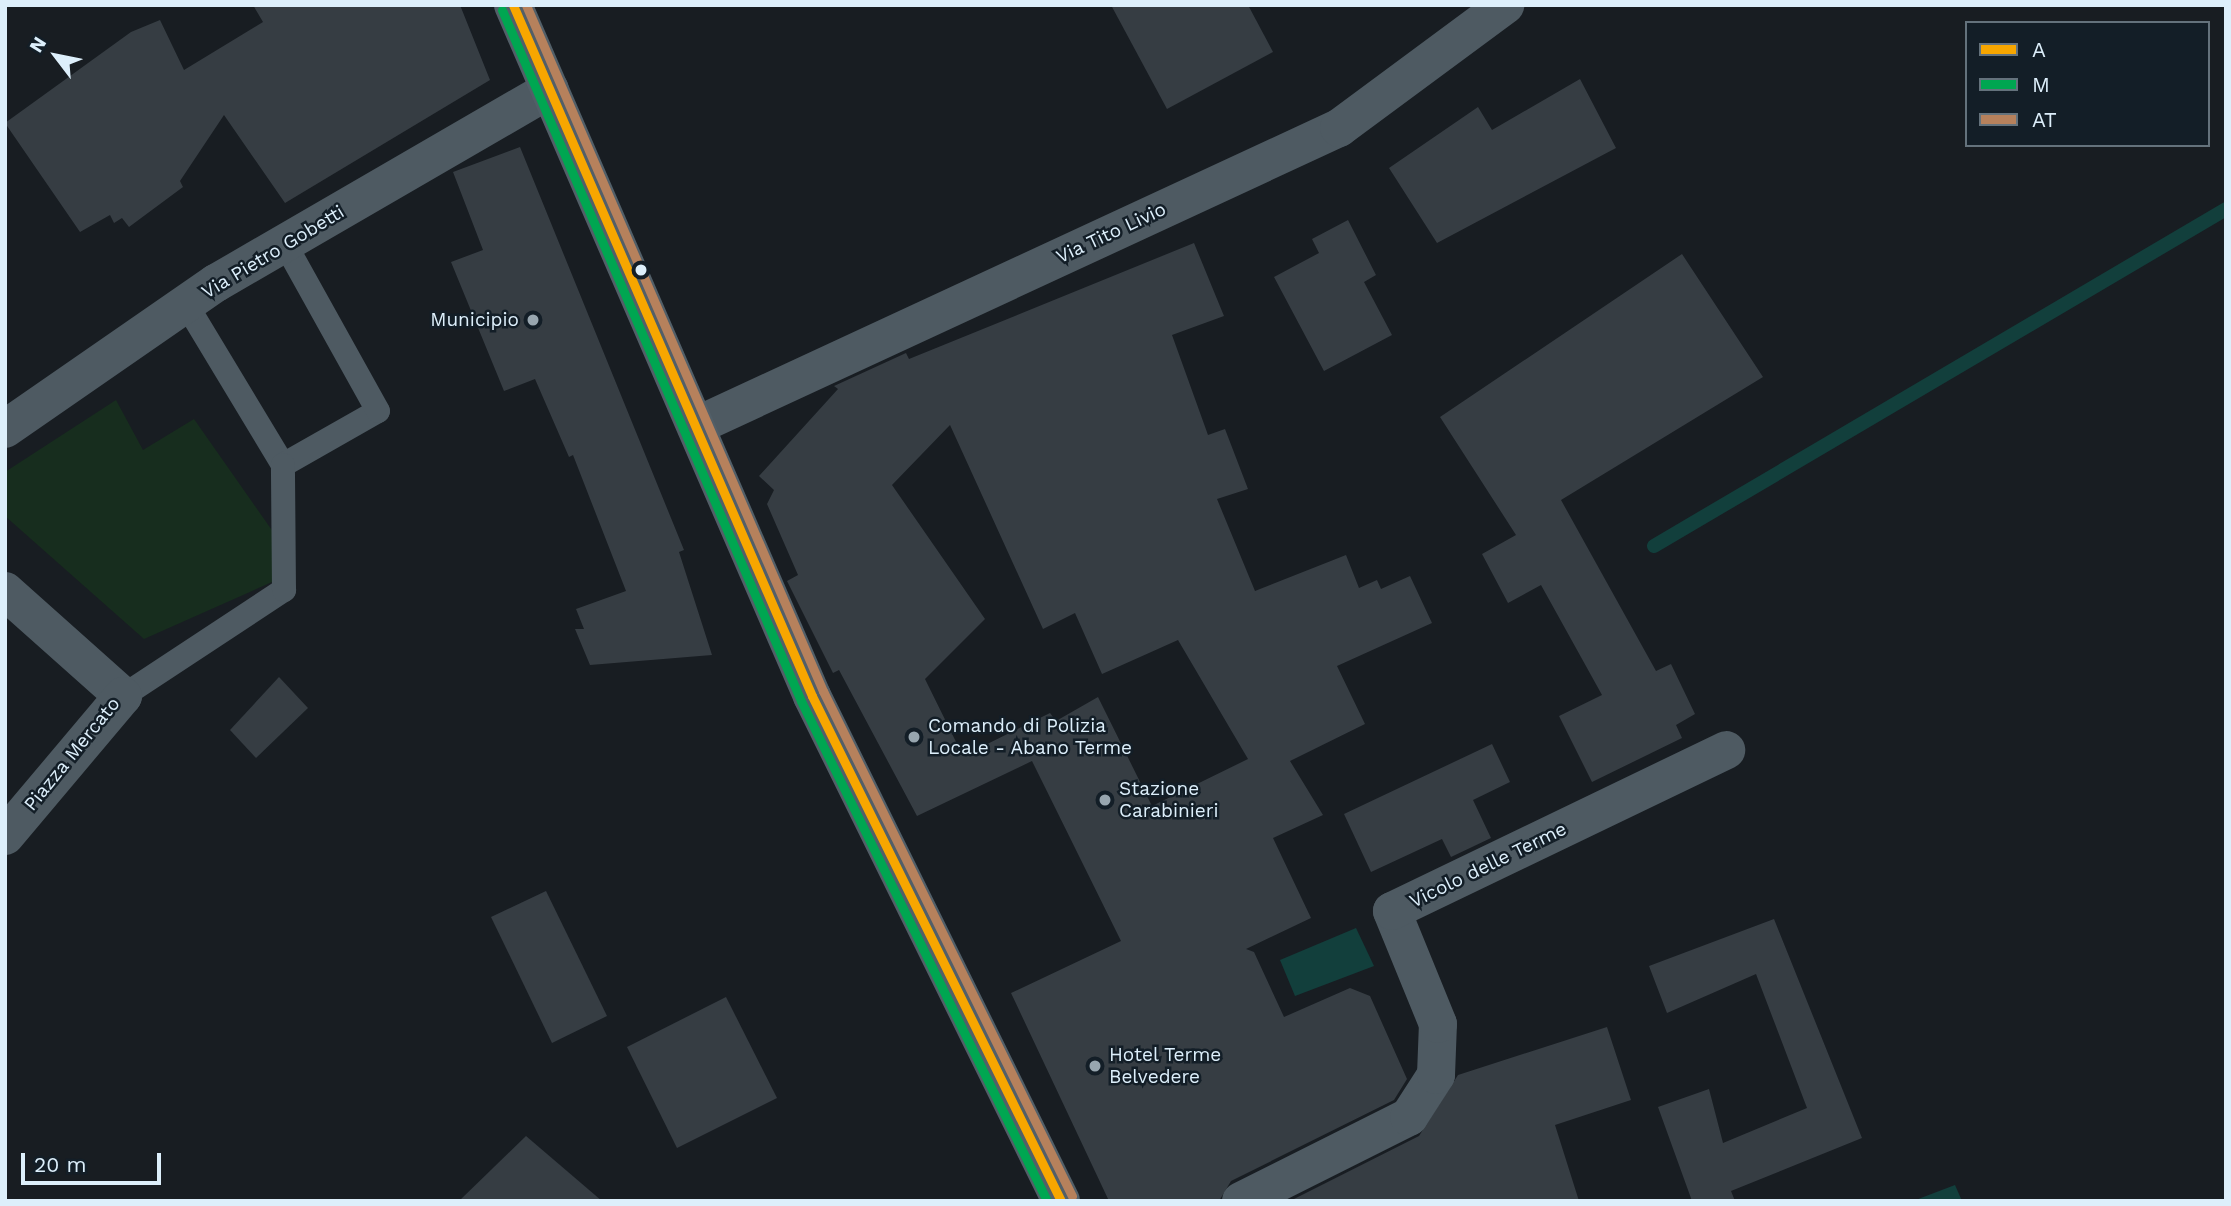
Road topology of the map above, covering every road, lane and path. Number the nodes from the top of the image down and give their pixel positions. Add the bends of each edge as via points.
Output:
1 (513, 5) edge
2 (1505, 5) edge
3 (550, 89) junction
4 (285, 244) junction
5 (186, 304) junction
6 (696, 425) junction
7 (5, 429) edge
8 (283, 466) junction
9 (5, 591) edge
10 (123, 696) junction
11 (1726, 750) dead end
12 (5, 836) edge
13 (1061, 1201) edge
14 (1241, 1201) edge

1 - 3 street
2 - 6 street, Via Tito Livio via 1339,128
3 - 4 street, Via Pietro Gobetti
3 - 6 street
4 - 5 street, Via Pietro Gobetti
4 - 8 lane via 378,411
5 - 7 street, Via Pietro Gobetti
5 - 8 lane
6 - 13 street via 812,696
8 - 10 lane via 284,590
9 - 10 street, Piazza Mercato
10 - 12 street, Piazza Mercato
11 - 14 street, Vicolo delle Terme via 1392,911 1438,1024 1436,1075 1409,1117

